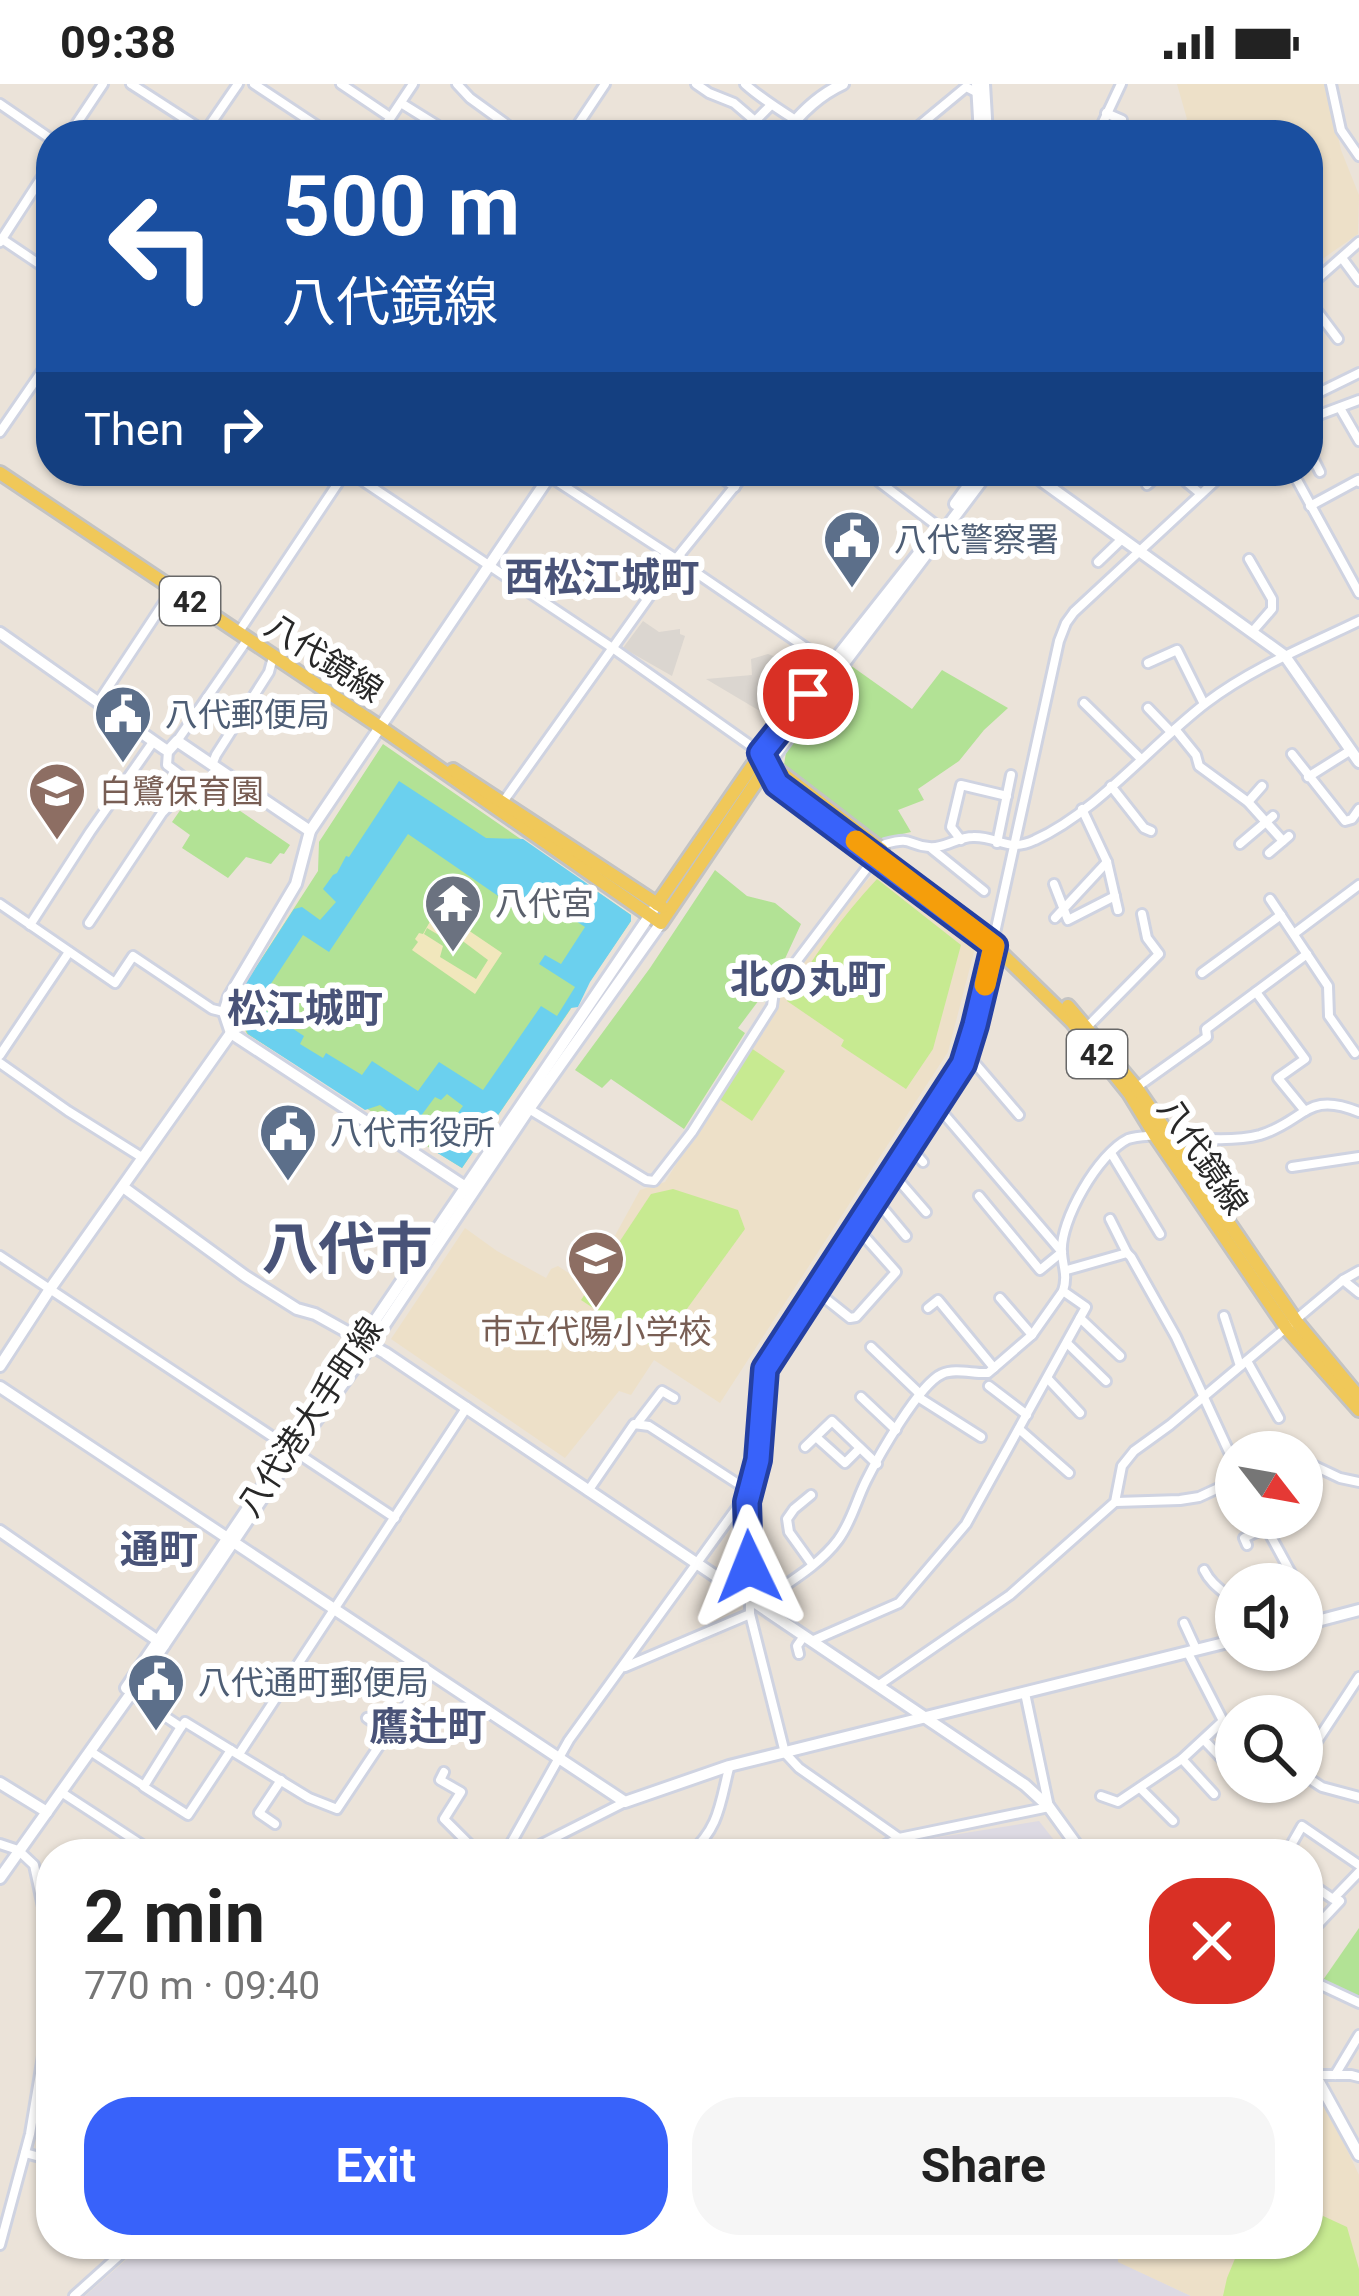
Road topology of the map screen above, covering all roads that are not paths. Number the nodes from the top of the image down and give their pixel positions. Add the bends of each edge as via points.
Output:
1 (103, 84) edge
2 (130, 84) edge
3 (238, 84) edge
4 (254, 84) edge
5 (341, 84) edge
6 (413, 84) edge
7 (457, 84) edge
8 (605, 84) edge
9 (696, 84) edge
10 (745, 84) edge
11 (843, 84) edge
12 (1121, 84) edge
13 (1331, 84) edge
14 (984, 87) edge
15 (400, 103) junction
16 (0, 104) edge
17 (771, 105) junction
18 (1106, 112) junction
19 (390, 117) junction
20 (797, 118) junction
21 (79, 120) edge
22 (185, 120) edge
23 (215, 120) edge
24 (308, 120) edge
25 (388, 120) edge
26 (428, 120) edge
27 (500, 120) edge
28 (581, 120) edge
29 (753, 120) edge
30 (755, 120) edge
31 (799, 120) edge
32 (926, 120) edge
33 (984, 120) edge
34 (1103, 120) edge
35 (1122, 120) dead end
36 (36, 129) edge
37 (1359, 156) edge
38 (36, 186) edge
39 (1, 240) edge
40 (1359, 242) edge
41 (1342, 258) junction
42 (36, 262) edge
43 (1323, 274) edge
44 (1359, 281) edge
45 (1323, 318) edge
46 (1338, 339) dead end
47 (1359, 374) edge
48 (36, 380) edge
49 (1323, 391) edge
50 (1359, 400) edge
51 (1340, 407) junction
52 (1323, 413) edge
53 (0, 433) edge
54 (1359, 441) edge
55 (0, 473) edge
56 (1359, 482) edge
57 (338, 486) edge
58 (370, 486) edge
59 (540, 486) edge
60 (567, 486) edge
61 (732, 486) edge
62 (885, 486) edge
63 (969, 486) edge
64 (977, 486) edge
65 (1049, 486) edge
66 (1192, 486) edge
67 (1210, 486) edge
68 (1300, 486) edge
69 (735, 488) joint
70 (1201, 494) junction
71 (1310, 506) junction
72 (942, 529) junction
73 (1122, 539) junction
74 (1139, 551) junction
75 (676, 559) junction
76 (1249, 559) dead end
77 (1098, 562) dead end
78 (490, 566) junction
79 (173, 589) junction
80 (1359, 593) edge
81 (1359, 621) edge
82 (1252, 632) junction
83 (0, 633) edge
84 (242, 637) junction
85 (614, 649) junction
86 (1286, 656) junction
87 (273, 657) junction
88 (1148, 662) dead end
89 (835, 668) junction
90 (99, 701) junction
91 (1084, 703) dead end
92 (1204, 704) junction
93 (1148, 708) dead end
94 (380, 727) junction
95 (1173, 730) junction
96 (154, 741) junction
97 (173, 746) junction
98 (1351, 750) junction
99 (1292, 754) dead end
100 (765, 758) junction
101 (1140, 758) junction
102 (1359, 762) edge
103 (212, 765) junction
104 (1012, 775) dead end
105 (1308, 777) junction
106 (1111, 786) junction
107 (1262, 786) dead end
108 (1007, 796) junction
109 (503, 802) junction
110 (1248, 802) junction
111 (1082, 809) junction
112 (1359, 809) edge
113 (1270, 819) junction
114 (310, 831) junction
115 (1151, 831) dead end
116 (961, 840) junction
117 (997, 842) junction
118 (1240, 844) dead end
119 (1015, 847) junction
120 (931, 848) junction
121 (879, 853) junction
122 (1269, 853) dead end
123 (1107, 862) junction
124 (1054, 884) dead end
125 (1359, 885) edge
126 (984, 891) dead end
127 (1115, 896) junction
128 (1270, 899) dead end
129 (0, 904) edge
130 (1063, 909) junction
131 (1118, 910) dead end
132 (659, 913) junction
133 (1142, 914) dead end
134 (1282, 915) junction
135 (1055, 918) dead end
136 (89, 923) dead end
137 (30, 925) junction
138 (1295, 933) junction
139 (995, 941) junction
140 (69, 952) junction
141 (1307, 954) junction
142 (1202, 973) dead end
143 (1256, 992) junction
144 (224, 1012) junction
145 (1087, 1027) junction
146 (231, 1033) junction
147 (1355, 1053) dead end
148 (967, 1054) junction
149 (0, 1059) edge
150 (1136, 1087) junction
151 (937, 1106) junction
152 (530, 1109) junction
153 (1305, 1111) junction
154 (1358, 1111) edge
155 (1018, 1114) dead end
156 (1161, 1135) junction
157 (910, 1147) junction
158 (1111, 1154) junction
159 (1359, 1157) edge
160 (143, 1158) junction
161 (923, 1162) dead end
162 (1292, 1167) dead end
163 (893, 1174) junction
164 (123, 1187) junction
165 (469, 1190) junction
166 (980, 1196) dead end
167 (875, 1200) junction
168 (926, 1212) dead end
169 (1110, 1219) dead end
170 (857, 1228) junction
171 (1160, 1234) dead end
172 (906, 1236) dead end
173 (1062, 1252) junction
174 (1127, 1253) junction
175 (0, 1256) edge
176 (1067, 1270) junction
177 (1359, 1271) edge
178 (1343, 1280) junction
179 (50, 1289) junction
180 (815, 1291) junction
181 (1064, 1291) junction
182 (1359, 1293) edge
183 (1000, 1298) dead end
184 (928, 1308) dead end
185 (1224, 1316) dead end
186 (1080, 1318) junction
187 (1292, 1325) junction
188 (1032, 1335) junction
189 (367, 1342) junction
190 (1067, 1342) junction
191 (871, 1347) dead end
192 (1120, 1356) dead end
193 (1244, 1364) junction
194 (0, 1366) edge
195 (994, 1368) junction
196 (1047, 1379) junction
197 (1106, 1381) dead end
198 (988, 1386) dead end
199 (0, 1388) edge
200 (919, 1395) junction
201 (861, 1397) dead end
202 (1203, 1397) junction
203 (1359, 1397) edge
204 (674, 1398) dead end
205 (467, 1407) junction
206 (1359, 1410) edge
207 (1080, 1413) dead end
208 (1027, 1415) junction
209 (1279, 1418) dead end
210 (638, 1423) junction
211 (1019, 1429) junction
212 (896, 1430) junction
213 (1219, 1431) edge
214 (816, 1437) junction
215 (981, 1437) dead end
216 (806, 1447) dead end
217 (860, 1448) junction
218 (291, 1449) junction
219 (877, 1464) junction
220 (1323, 1470) edge
221 (1069, 1473) dead end
222 (1359, 1483) edge
223 (1215, 1490) edge
224 (588, 1491) junction
225 (749, 1491) junction
226 (811, 1495) dead end
227 (1115, 1502) junction
228 (395, 1518) junction
229 (0, 1531) edge
230 (1244, 1539) edge
231 (230, 1541) junction
232 (1247, 1545) dead end
233 (695, 1564) junction
234 (812, 1564) junction
235 (1204, 1570) dead end
236 (1215, 1587) edge
237 (753, 1606) junction
238 (334, 1610) junction
239 (1359, 1610) edge
240 (1323, 1620) edge
241 (1184, 1624) dead end
242 (809, 1637) junction
243 (161, 1642) junction
244 (1215, 1645) edge
245 (1192, 1650) junction
246 (800, 1654) dead end
247 (620, 1669) junction
248 (429, 1671) junction
249 (1359, 1677) edge
250 (879, 1685) junction
251 (1024, 1691) junction
252 (130, 1694) junction
253 (1215, 1703) edge
254 (926, 1716) junction
255 (367, 1718) dead end
256 (182, 1727) junction
257 (1215, 1729) edge
258 (386, 1731) junction
259 (1323, 1732) edge
260 (1204, 1741) junction
261 (90, 1751) junction
262 (235, 1752) junction
263 (1215, 1752) edge
264 (785, 1753) junction
265 (558, 1757) junction
266 (1182, 1759) junction
267 (729, 1766) junction
268 (281, 1780) junction
269 (440, 1780) dead end
270 (144, 1786) junction
271 (1323, 1787) edge
272 (1139, 1788) junction
273 (4, 1790) edge
274 (62, 1792) junction
275 (1214, 1794) dead end
276 (1101, 1796) dead end
277 (1359, 1797) edge
278 (625, 1802) junction
279 (1049, 1807) junction
280 (46, 1812) junction
281 (1173, 1821) dead end
282 (275, 1824) dead end
283 (898, 1838) joint
284 (133, 1839) edge
285 (464, 1839) edge
286 (513, 1839) edge
287 (552, 1839) edge
288 (704, 1839) edge
289 (1072, 1839) edge
290 (1295, 1839) edge
291 (1320, 1839) edge
292 (1323, 1841) edge
293 (0, 1844) edge
294 (18, 1850) junction
295 (1359, 1868) edge
296 (36, 1874) edge
297 (0, 1878) edge
298 (1323, 1892) edge
299 (1340, 1901) dead end
300 (1323, 1919) edge
301 (1323, 1985) edge
302 (1359, 2002) edge
303 (1359, 2036) edge
304 (1323, 2074) edge
305 (1335, 2075) junction
306 (1359, 2078) edge
307 (1323, 2094) edge
308 (36, 2100) edge
309 (25, 2153) junction
310 (1359, 2155) edge
311 (36, 2156) edge
312 (0, 2245) edge
313 (115, 2259) edge
314 (74, 2296) edge

1 - 21 street
2 - 22 street
3 - 23 street
4 - 24 street
5 - 19 street
6 - 15 street
7 - 27 street
8 - 28 street
9 - 29 street
10 - 17 street
11 - 20 street
12 - 18 street
13 - 37 street via 1341,130
14 - 32 street via 966,87
14 - 33 street
15 - 19 street
15 - 26 street
16 - 36 street
17 - 20 street
17 - 30 street
18 - 34 street
18 - 35 street
19 - 25 street
20 - 31 street
38 - 39 street
39 - 42 street
40 - 41 street
41 - 43 street
41 - 44 street
45 - 46 street
47 - 49 street
48 - 53 street
50 - 51 street
51 - 52 street
51 - 54 street
55 - 79 main road, 八代鏡線 / 42
56 - 71 street
57 - 84 street
58 - 78 street
59 - 78 street
60 - 75 street
61 - 69 street
62 - 72 street
63 - 72 street
64 - 72 street
65 - 73 street
66 - 70 street
67 - 70 street
68 - 71 street
69 - 75 street
70 - 74 street
71 - 80 street
72 - 89 street
73 - 74 street
73 - 77 street
74 - 82 street
74 - 119 street via 1066,623
75 - 85 street
75 - 89 street
76 - 82 street via 1272,609
78 - 85 street
78 - 94 street
79 - 84 main road, 八代鏡線 / 42
79 - 90 street
81 - 86 street
82 - 86 street
83 - 90 street
84 - 87 main road, 八代鏡線 / 42
84 - 97 street
85 - 100 street
85 - 109 street
86 - 92 street
86 - 98 street
87 - 94 main road, 八代鏡線 / 42
87 - 103 street
88 - 92 street via 1177,650
89 - 100 street
90 - 96 street
91 - 101 street
92 - 95 street
93 - 95 street
94 - 109 main road, 八代鏡線 / 42
94 - 114 street
94 - 132 main road, 八代鏡線 / 42
95 - 101 street
95 - 110 street via 1199,766
96 - 97 street
96 - 137 street
97 - 103 street
97 - 136 street via 167,765 187,787
98 - 102 street
98 - 105 street
99 - 105 street
100 - 121 main road, 八代鏡線 / 42
100 - 132 main road
101 - 106 street
103 - 114 street
104 - 108 street
105 - 112 street via 1345,821
106 - 111 street
106 - 115 street
107 - 110 street
108 - 116 street via 961,785 952,827
108 - 117 street
109 - 132 main road, 八代鏡線 / 42
110 - 113 street
111 - 119 street
111 - 123 street
113 - 118 street
113 - 122 street via 1286,838
114 - 144 street via 296,884
116 - 117 street
116 - 120 street
117 - 119 street
119 - 139 street
120 - 121 street via 903,838
120 - 126 street
121 - 139 main road, 八代鏡線 / 42
121 - 152 street via 774,991 772,1006 654,1181
123 - 127 street
123 - 130 street
124 - 130 street
125 - 138 street
127 - 130 street via 1068,920
127 - 131 street
128 - 134 street
129 - 137 street
130 - 135 street
132 - 152 street, 八代港大手町線
132 - 165 street, 八代港大手町線
133 - 145 street via 1159,954
134 - 138 street
134 - 142 street
137 - 140 street
138 - 141 street
139 - 145 main road, 八代鏡線 / 42
139 - 148 street
139 - 156 main road, 八代鏡線 / 42
140 - 144 street via 115,983 133,956
140 - 149 street
141 - 143 street
141 - 147 street via 1328,986 1329,1016
143 - 150 street
143 - 153 street via 1305,1059 1278,1078
144 - 146 street
145 - 150 main road, 八代鏡線 / 42
146 - 160 street
146 - 165 street
148 - 151 street
148 - 155 street
149 - 160 street
150 - 156 main road, 八代鏡線 / 42
151 - 157 street
151 - 173 street
152 - 165 street, 八代港大手町線
153 - 154 street via 1336,1102
153 - 156 street via 1253,1136
156 - 158 street via 1128,1139
156 - 187 main road, 八代鏡線 / 42
157 - 161 street
157 - 163 street
158 - 171 street
158 - 173 street via 1072,1207
159 - 162 street
160 - 164 street
163 - 167 street
163 - 168 street
164 - 179 street
164 - 189 street via 297,1310
165 - 189 street, 八代港大手町線
166 - 173 street via 1040,1270
167 - 170 street
167 - 172 street
169 - 174 street
170 - 180 street
170 - 180 street via 896,1272 856,1318
173 - 176 street
174 - 176 street
174 - 202 street
175 - 179 street
176 - 181 street
177 - 178 street
178 - 182 street
178 - 187 street
179 - 194 street
179 - 218 street
180 - 225 street via 765,1369
181 - 186 street via 1086,1307
181 - 188 street
183 - 188 street
184 - 195 street via 938,1300
185 - 193 street
186 - 190 street
186 - 192 street
187 - 193 street
187 - 203 main road, 八代鏡線 / 42
187 - 206 main road, 八代鏡線 / 42
188 - 195 street
189 - 205 street
189 - 218 street, 八代港大手町線
190 - 196 street
190 - 197 street
191 - 200 street
193 - 202 street
193 - 209 street
195 - 200 street via 941,1374
196 - 207 street
196 - 208 street
198 - 208 street
199 - 231 street
200 - 212 street
200 - 215 street
201 - 212 street
202 - 213 street
202 - 227 street via 1134,1451 1122,1466
204 - 210 street via 662,1391
205 - 224 street
205 - 228 street
208 - 211 street
210 - 224 street
210 - 225 street
211 - 221 street
211 - 242 street via 966,1524 899,1603
212 - 219 street
214 - 216 street
214 - 217 street via 845,1463
214 - 217 street via 832,1421
217 - 219 street
218 - 228 street
218 - 231 street, 八代港大手町線
219 - 234 street via 836,1543
220 - 222 street
223 - 227 street
224 - 233 street
225 - 233 street
225 - 237 street
226 - 234 street via 787,1519
227 - 250 street via 1010,1594
228 - 238 street
229 - 243 street
230 - 232 street
231 - 238 street
231 - 243 street, 八代港大手町線
233 - 237 street
233 - 247 street
234 - 237 street
235 - 236 street
237 - 242 street
237 - 247 street
237 - 264 street
238 - 248 street
238 - 262 street
239 - 240 street
241 - 245 street
242 - 246 street via 797,1646
242 - 250 street
243 - 252 street, 八代港大手町線
243 - 280 street, 八代港大手町線
244 - 245 street
245 - 251 street
245 - 253 street
247 - 265 street
248 - 258 street
248 - 265 street
249 - 259 street
250 - 254 street
251 - 254 street
251 - 279 street
252 - 256 street
252 - 261 street, 八代港大手町線
254 - 264 street
254 - 279 street
255 - 258 street
256 - 262 street
256 - 270 street
257 - 260 street
258 - 268 street via 337,1809
260 - 263 street
260 - 266 street
261 - 270 street
261 - 274 street, 八代港大手町線
262 - 268 street
262 - 270 street via 188,1815
264 - 267 street
264 - 283 street
265 - 278 street
265 - 286 street
266 - 272 street
266 - 275 street
267 - 278 street
267 - 288 street
268 - 282 street via 260,1813
269 - 285 street via 460,1792 443,1819
271 - 277 street
272 - 276 street via 1118,1802
272 - 281 street
273 - 280 street
274 - 280 street, 八代港大手町線
274 - 284 street
278 - 287 street
279 - 283 street
279 - 289 street
280 - 294 street, 八代港大手町線
290 - 291 street via 1302,1826
292 - 295 street
293 - 294 street
294 - 296 street
294 - 297 street, 八代港大手町線
295 - 298 street via 1333,1898
299 - 300 street
301 - 302 street
303 - 305 street
304 - 305 street
305 - 306 street
307 - 310 street
308 - 309 street
309 - 311 street
309 - 312 street
313 - 314 street

